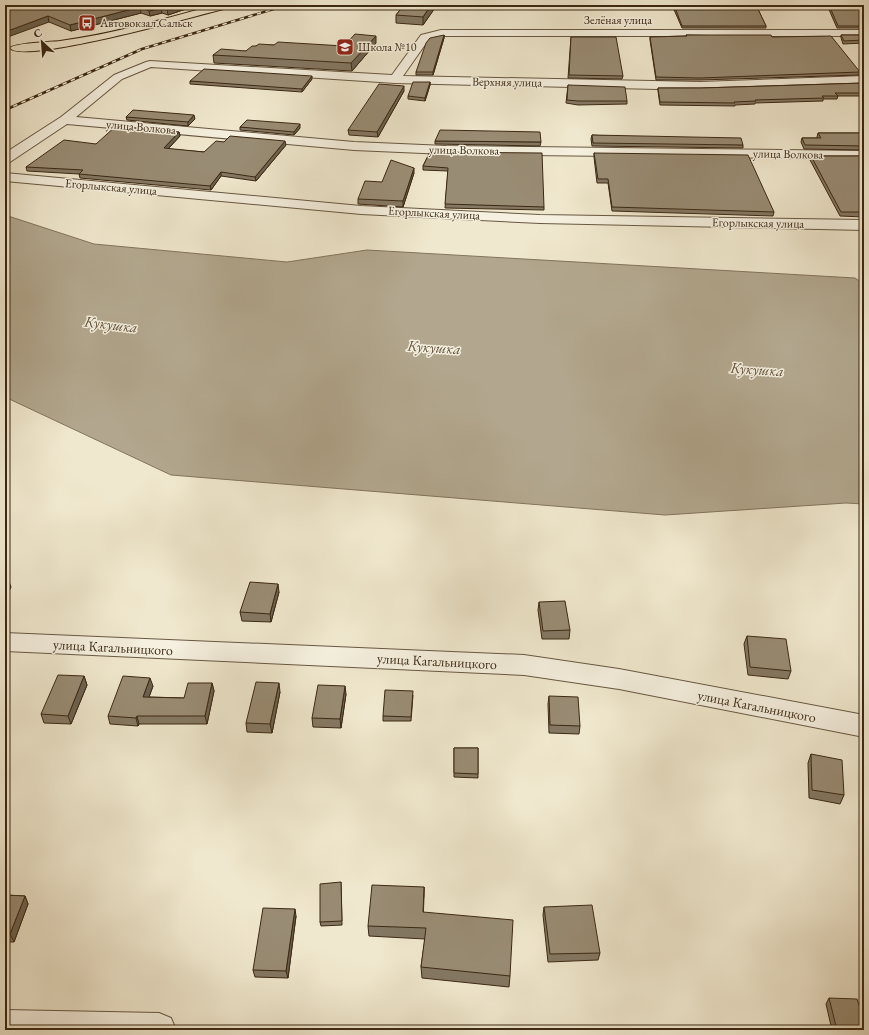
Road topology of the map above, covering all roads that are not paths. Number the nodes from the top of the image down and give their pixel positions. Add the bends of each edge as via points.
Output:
1 (227, 5) edge
2 (200, 12) junction
3 (864, 33) edge
4 (89, 40) junction
5 (103, 47) junction
6 (10, 48) edge
7 (395, 79) junction
8 (864, 80) edge
9 (65, 120) junction
10 (864, 155) edge
11 (5, 159) edge
12 (5, 177) edge
13 (864, 225) edge
14 (5, 642) edge
15 (864, 726) edge
16 (5, 1028) edge
17 (160, 1030) edge

1 - 2 main road
2 - 4 main road
2 - 5 main road
3 - 7 street, Зелёная улица via 441,34 425,37
4 - 5 main road via 83,42 83,45
4 - 5 main road via 104,38 113,43
4 - 6 main road via 49,47
5 - 6 main road
7 - 8 street, Верхняя улица via 700,86
7 - 9 street, Верхняя улица via 150,64 118,77
9 - 10 street, улица Волкова via 354,146 446,150
9 - 11 street
12 - 13 street, Егорлыкская улица via 361,210 540,219
14 - 15 street, улица Кагальницкого via 524,665 619,679
16 - 17 street

